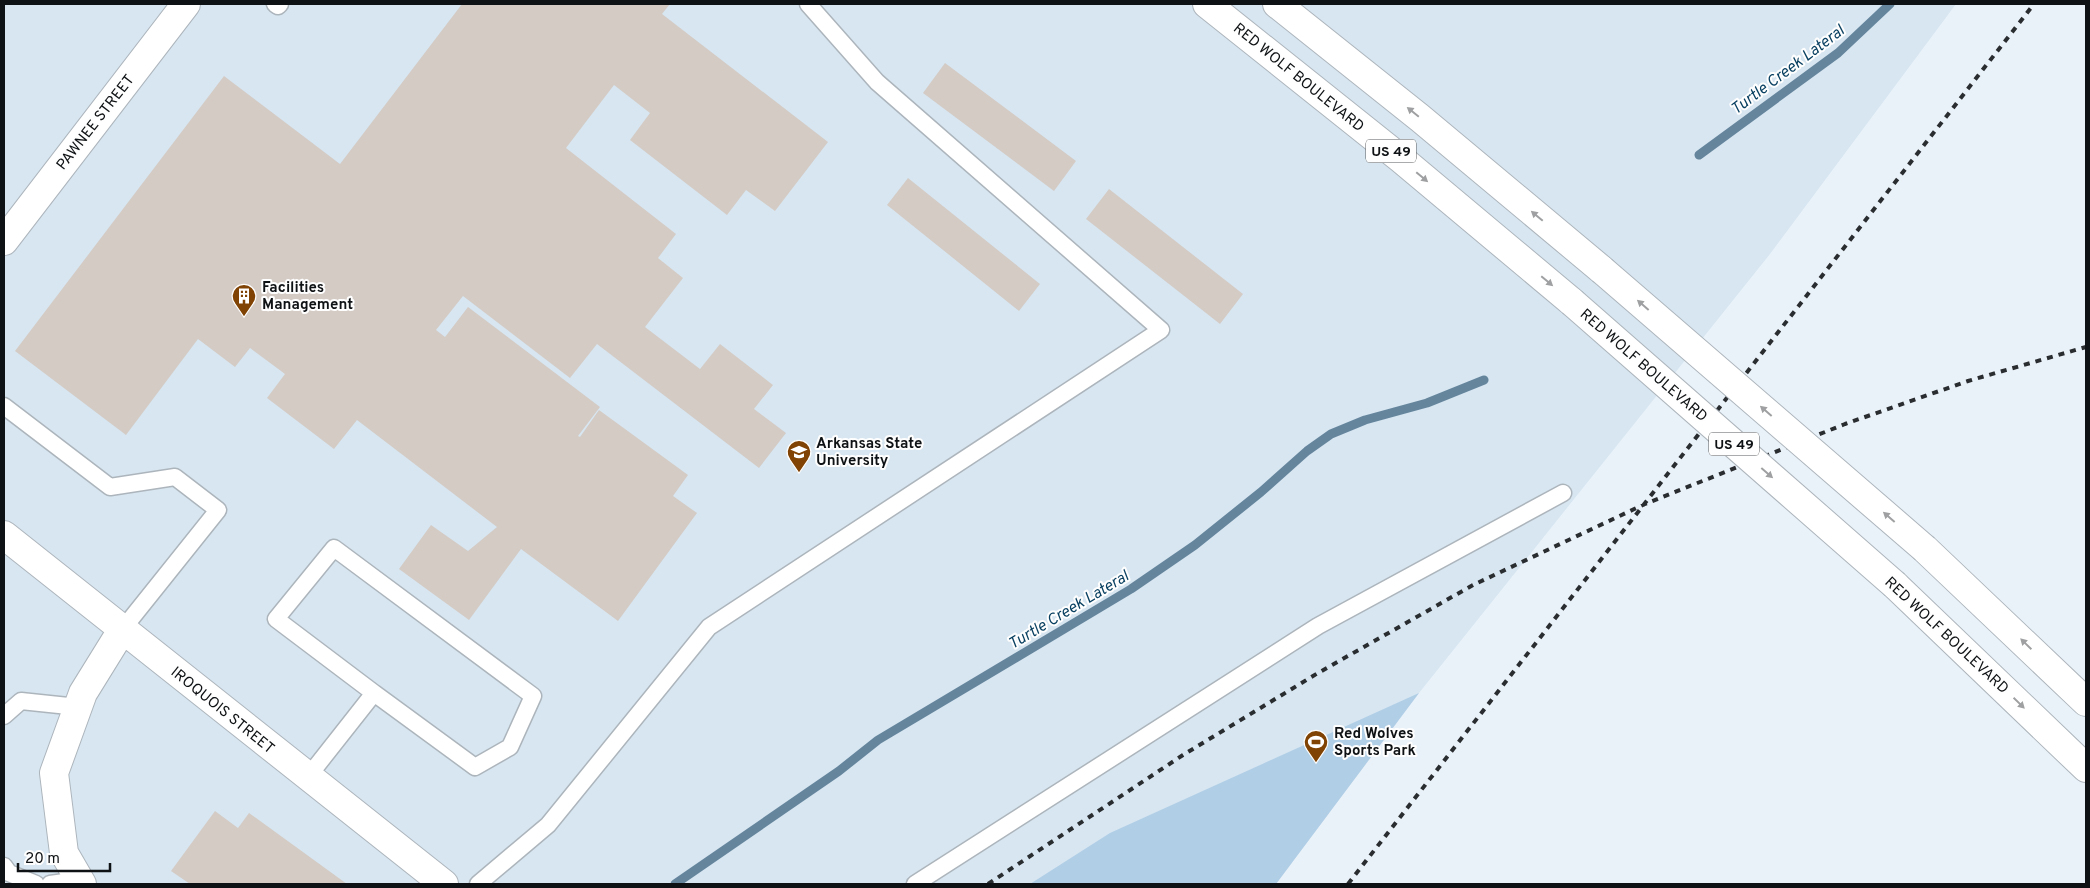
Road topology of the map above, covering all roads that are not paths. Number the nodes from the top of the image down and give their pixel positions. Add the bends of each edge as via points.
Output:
1 (186, 4) edge
2 (275, 4) edge
3 (280, 4) edge
4 (808, 4) edge
5 (1207, 4) edge
6 (1277, 4) edge
7 (4, 241) edge
8 (4, 406) edge
9 (1563, 493) dead end
10 (4, 535) edge
11 (122, 630) junction
12 (374, 693) junction
13 (80, 700) junction
14 (2086, 702) edge
15 (4, 716) edge
16 (2086, 768) edge
17 (307, 778) junction
18 (4, 866) edge
19 (80, 882) edge
20 (36, 884) edge
21 (50, 884) edge
22 (444, 884) edge
23 (478, 884) edge
24 (915, 884) edge

1 - 7 main road, PAWNEE STREET
2 - 3 lane
4 - 23 lane via 877,82 1161,330 709,627 548,825
5 -> 16 main road, RED WOLF BOULEVARD / US 49, bridge via 1400,158 1572,302 1895,585
14 -> 6 main road, US 49, bridge via 1925,549 1602,270
8 - 11 lane via 110,487 175,477 218,510
9 - 24 lane via 1318,626
10 - 11 main road, IROQUOIS STREET
11 - 13 main road
11 - 17 main road, IROQUOIS STREET
12 - 12 lane via 276,619 334,548 533,696 510,747 475,767
12 - 17 lane
13 - 15 lane via 21,702
13 - 19 main road via 54,773 64,852
17 - 22 main road, IROQUOIS STREET
18 - 20 lane via 9,873
19 - 21 lane

